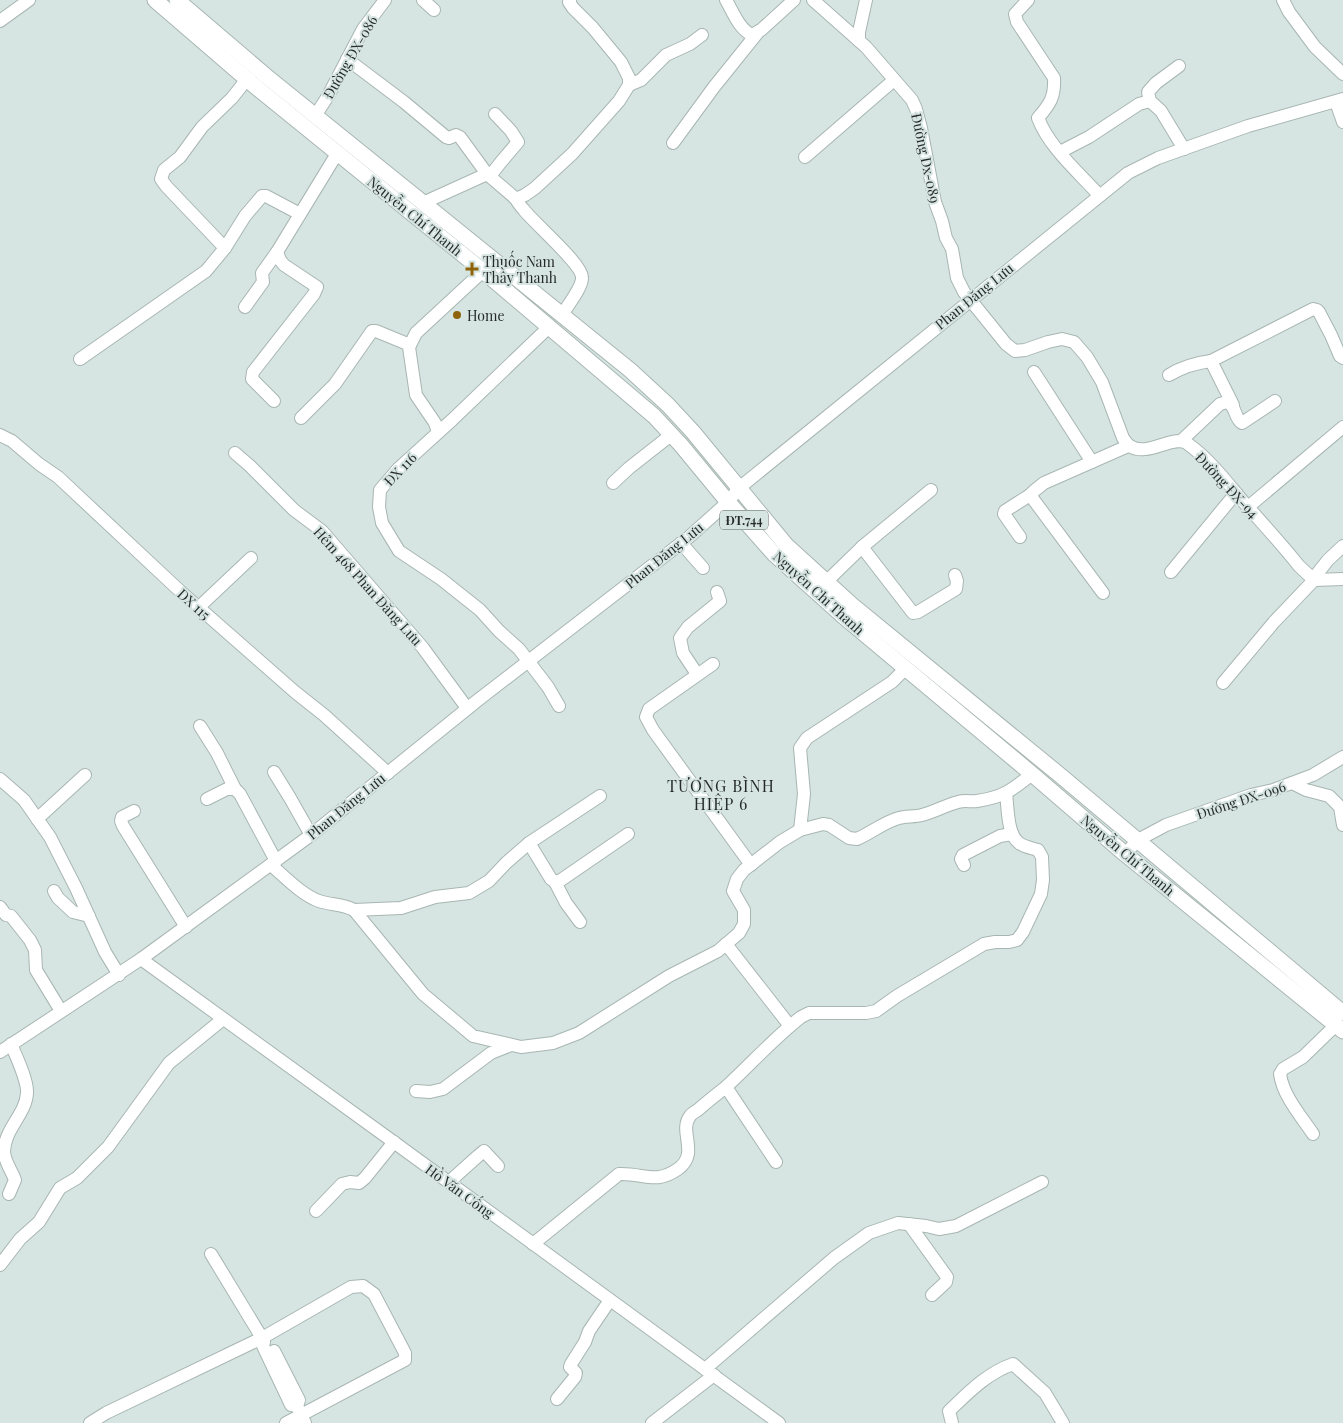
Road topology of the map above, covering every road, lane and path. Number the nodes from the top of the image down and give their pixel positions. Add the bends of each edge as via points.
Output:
1 (29, 0) edge
2 (155, 0) edge
3 (177, 0) edge
4 (385, 0) edge
5 (423, 0) edge
6 (570, 0) edge
7 (726, 0) edge
8 (794, 0) edge
9 (813, 0) edge
10 (866, 0) edge
11 (1028, 0) edge
12 (1283, 0) edge
13 (434, 10) dead end
14 (0, 21) edge
15 (759, 31) junction
16 (702, 35) dead end
17 (859, 40) junction
18 (347, 59) junction
19 (1179, 66) dead end
20 (1343, 74) edge
21 (247, 79) junction
22 (894, 80) junction
23 (629, 85) junction
24 (1150, 101) junction
25 (1340, 101) edge
26 (495, 114) dead end
27 (315, 116) junction
28 (1343, 122) edge
29 (672, 143) dead end
30 (1184, 149) junction
31 (338, 152) junction
32 (1060, 152) junction
33 (805, 158) dead end
34 (489, 175) junction
35 (1099, 195) junction
36 (515, 198) junction
37 (423, 203) junction
38 (300, 214) junction
39 (413, 215) junction
40 (224, 248) junction
41 (277, 252) junction
42 (483, 271) junction
43 (970, 300) junction
44 (245, 307) dead end
45 (562, 315) junction
46 (549, 327) junction
47 (410, 345) junction
48 (1343, 358) edge
49 (80, 359) dead end
50 (1211, 361) junction
51 (1034, 372) dead end
52 (1169, 375) dead end
53 (274, 401) dead end
54 (1275, 401) dead end
55 (1232, 405) junction
56 (301, 418) dead end
57 (1343, 427) edge
58 (438, 432) junction
59 (0, 435) edge
60 (671, 435) junction
61 (1181, 441) junction
62 (1128, 446) junction
63 (235, 453) dead end
64 (1092, 462) junction
65 (613, 483) dead end
66 (739, 488) junction
67 (931, 490) dead end
68 (1236, 493) junction
69 (1030, 495) junction
70 (728, 502) junction
71 (1248, 507) junction
72 (1020, 537) dead end
73 (681, 543) junction
74 (1343, 546) edge
75 (862, 547) junction
76 (251, 558) dead end
77 (703, 568) dead end
78 (1172, 572) dead end
79 (955, 575) dead end
80 (1313, 579) junction
81 (1343, 579) edge
82 (826, 582) junction
83 (717, 592) dead end
84 (1103, 592) dead end
85 (198, 608) junction
86 (916, 657) junction
87 (529, 661) junction
88 (713, 664) dead end
89 (905, 669) junction
90 (697, 674) junction
91 (1223, 683) dead end
92 (559, 706) dead end
93 (467, 708) junction
94 (200, 726) dead end
95 (1343, 757) edge
96 (274, 772) dead end
97 (388, 773) junction
98 (1032, 774) junction
99 (85, 775) dead end
100 (0, 780) edge
101 (1292, 783) junction
102 (235, 789) junction
103 (1006, 793) junction
104 (600, 796) dead end
105 (207, 799) dead end
106 (134, 811) dead end
107 (37, 819) junction
108 (1343, 825) edge
109 (800, 830) junction
110 (628, 834) dead end
111 (1012, 834) junction
112 (311, 835) junction
113 (1138, 840) junction
114 (530, 843) junction
115 (1125, 854) junction
116 (274, 863) junction
117 (750, 865) junction
118 (964, 865) dead end
119 (555, 882) junction
120 (54, 891) dead end
121 (0, 907) edge
122 (354, 910) junction
123 (89, 916) junction
124 (580, 922) dead end
125 (186, 927) junction
126 (726, 944) junction
127 (141, 960) junction
128 (119, 975) junction
129 (61, 1011) junction
130 (224, 1018) junction
131 (1341, 1023) edge
132 (790, 1026) junction
133 (11, 1044) junction
134 (511, 1045) junction
135 (0, 1052) edge
136 (726, 1087) junction
137 (416, 1091) dead end
138 (1313, 1134) dead end
139 (394, 1142) junction
140 (776, 1162) dead end
141 (498, 1166) dead end
142 (449, 1182) junction
143 (1042, 1182) dead end
144 (9, 1194) dead end
145 (316, 1211) dead end
146 (909, 1224) junction
147 (533, 1244) junction
148 (211, 1254) dead end
149 (0, 1265) edge
150 (932, 1295) dead end
151 (610, 1300) junction
152 (263, 1340) junction
153 (709, 1372) junction
154 (557, 1399) dead end
155 (301, 1415) edge
156 (90, 1423) edge
157 (286, 1423) edge
158 (652, 1423) edge
159 (779, 1423) edge
160 (952, 1423) edge
161 (1064, 1423) edge

1 - 14 street
2 - 21 main road, Nguyễn Chí Thanh / ĐT.744
3 - 27 main road, Nguyễn Chí Thanh / ĐT.744
4 - 18 street, Đường ĐX-086 via 363,29
5 - 13 street
6 - 23 street via 572,8 621,62
7 - 15 street via 746,32 752,35
8 - 15 street
9 - 17 street, Đường Dx-089
10 - 17 street
11 - 32 street via 1015,14 1016,22 1054,78 1053,97 1038,118
12 - 20 street via 1314,47
15 - 29 street
16 - 23 street via 666,55 641,80
17 - 22 street, Đường Dx-089
18 - 27 street, Đường ĐX-086
18 - 34 street via 446,137 456,135 460,138
19 - 24 street via 1148,92
21 - 31 main road, Nguyễn Chí Thanh / ĐT.744
21 - 40 street via 202,127 180,157 164,170 161,179
22 - 33 street
22 - 43 street, Đường Dx-089 via 916,109 935,202 958,278
23 - 36 street via 619,102 572,154 535,188
24 - 30 street via 1161,111
24 - 32 street via 1139,104
25 - 28 street
25 - 30 street, Phan Đăng Lưu via 1248,126
26 - 34 street via 518,142
27 - 37 main road, Nguyễn Chí Thanh / ĐT.744
30 - 35 street, Phan Đăng Lưu via 1128,173
31 - 38 street
31 - 39 main road, Nguyễn Chí Thanh / ĐT.744
32 - 35 street
34 - 36 street
34 - 37 street
35 - 43 street, Phan Đăng Lưu
36 - 45 street via 580,270 581,285
37 - 39 main road
37 - 45 main road, Nguyễn Chí Thanh / ĐT.744
38 - 40 street via 262,196
38 - 41 street
39 - 42 main road, Nguyễn Chí Thanh / ĐT.744
40 - 49 street via 200,276
41 - 44 street via 262,273 263,282
41 - 53 street via 284,265 317,287 253,372 252,379
42 - 46 main road, Nguyễn Chí Thanh / ĐT.744
42 - 47 street via 416,333
43 - 62 street via 1015,351 1062,339 1074,342 1088,357 1102,382
43 - 66 street, Phan Đăng Lưu
45 - 66 main road, Nguyễn Chí Thanh / ĐT.744 via 668,405
46 - 58 street, ĐX 116
46 - 60 main road, Nguyễn Chí Thanh / ĐT.744 via 640,404
47 - 56 street via 372,331 333,387
47 - 58 street via 416,395
48 - 50 street via 1319,312 1313,309
50 - 52 street via 1192,364
50 - 55 street
51 - 64 street
54 - 55 street via 1242,423
55 - 61 street via 1227,402 1220,404
57 - 71 street
58 - 87 street, ĐX 116 via 380,490 382,523 399,551 480,610
59 - 85 street, DX 115 via 12,440 58,477
60 - 65 street
60 - 70 main road, Nguyễn Chí Thanh / ĐT.744
61 - 62 street via 1144,450
61 - 68 street, Đường ĐX-94 via 1187,442 1209,462
62 - 64 street
63 - 93 street, Hẻm 468 Phan Đăng Lưu via 294,510 322,531 423,648
64 - 69 street via 1044,483
66 - 70 street, Phan Đăng Lưu
66 - 82 main road, Nguyễn Chí Thanh / ĐT.744 via 786,545
67 - 75 street
68 - 71 street, Đường ĐX-94
68 - 78 street
69 - 72 street via 1004,514
69 - 84 street
70 - 73 street, Phan Đăng Lưu
70 - 89 main road, Nguyễn Chí Thanh / ĐT.744 via 775,555
71 - 80 street, Đường ĐX-94
73 - 77 street
73 - 87 street, Phan Đăng Lưu
74 - 80 street
75 - 79 street via 913,613 956,589
75 - 82 street
76 - 85 street
80 - 81 street
80 - 91 street
82 - 86 main road, Nguyễn Chí Thanh / ĐT.744
83 - 90 street via 720,601 688,627 680,638 683,653
85 - 97 street, DX 115
86 - 89 main road
86 - 113 main road, Nguyễn Chí Thanh / ĐT.744
87 - 92 street, ĐX 116
87 - 93 street, Phan Đăng Lưu
88 - 90 street
89 - 98 main road, Nguyễn Chí Thanh / ĐT.744
89 - 109 street via 892,682 807,738 800,748 804,794
90 - 117 street via 649,709 646,717
93 - 97 street, Phan Đăng Lưu
94 - 102 street
95 - 101 street, Đường ĐX-096
96 - 112 street
97 - 112 street, Phan Đăng Lưu
98 - 103 street
98 - 115 main road, Nguyễn Chí Thanh / ĐT.744
99 - 107 street
100 - 107 street via 24,800
101 - 108 street via 1329,796 1340,807
101 - 113 street, Đường ĐX-096 via 1166,825
102 - 105 street via 227,789
102 - 116 street
103 - 109 street via 975,801 965,800 920,816 896,819 857,839 823,824
103 - 111 street
104 - 114 street
106 - 125 street via 122,817 123,826
107 - 123 street via 50,837
109 - 117 street
110 - 119 street
111 - 118 street via 1000,836 963,855
111 - 132 street via 1021,845 1038,850 1042,857 1041,894 1017,940 984,944 876,1011 866,1014 809,1014
112 - 116 street, Phan Đăng Lưu
113 - 115 street, Đường ĐX-096
113 - 131 main road, Nguyễn Chí Thanh / ĐT.744
114 - 119 street
114 - 122 street via 489,881 469,893 436,897 401,908
115 - 131 main road, Nguyễn Chí Thanh / ĐT.744
116 - 122 street via 300,890 319,901
116 - 125 street, Phan Đăng Lưu
117 - 126 street via 737,879 733,891 744,910 744,924 739,934
119 - 124 street
120 - 123 street via 73,912
121 - 129 street via 30,940 35,950 36,970
122 - 134 street via 423,994 473,1036
123 - 128 street
125 - 127 street, Phan Đăng Lưu
126 - 132 street
126 - 134 street via 579,1033 553,1042 521,1047
127 - 128 street, Phan Đăng Lưu
127 - 130 street, Hồ Văn Cống
128 - 129 street, Phan Đăng Lưu
129 - 133 street, Phan Đăng Lưu
130 - 139 street, Hồ Văn Cống
130 - 149 street via 169,1063 108,1147 77,1178 60,1188 39,1222 20,1239
131 - 138 street via 1280,1074 1289,1098
132 - 136 street
133 - 135 street, Phan Đăng Lưu
133 - 144 street via 28,1092 5,1146 5,1156 15,1180
134 - 137 street via 491,1053 443,1089
136 - 140 street
136 - 147 street via 690,1116 688,1157 678,1169 660,1178 620,1174
139 - 142 street, Hồ Văn Cống
139 - 145 street via 366,1178 359,1183 342,1184
141 - 142 street via 484,1151
142 - 147 street, Hồ Văn Cống
143 - 146 street via 956,1226 938,1229
146 - 150 street via 947,1277
146 - 153 street via 898,1223 869,1234 834,1258
147 - 151 street, Hồ Văn Cống
148 - 152 street
151 - 153 street, Hồ Văn Cống
151 - 154 street via 571,1364 575,1377
152 - 155 street via 263,1346 282,1376 291,1405
152 - 155 street via 351,1287 363,1286 374,1294 405,1353 406,1360
152 - 156 street
153 - 158 street
153 - 159 street, Hồ Văn Cống
155 - 157 street
160 - 161 street via 949,1411 979,1383 1013,1364 1045,1393

